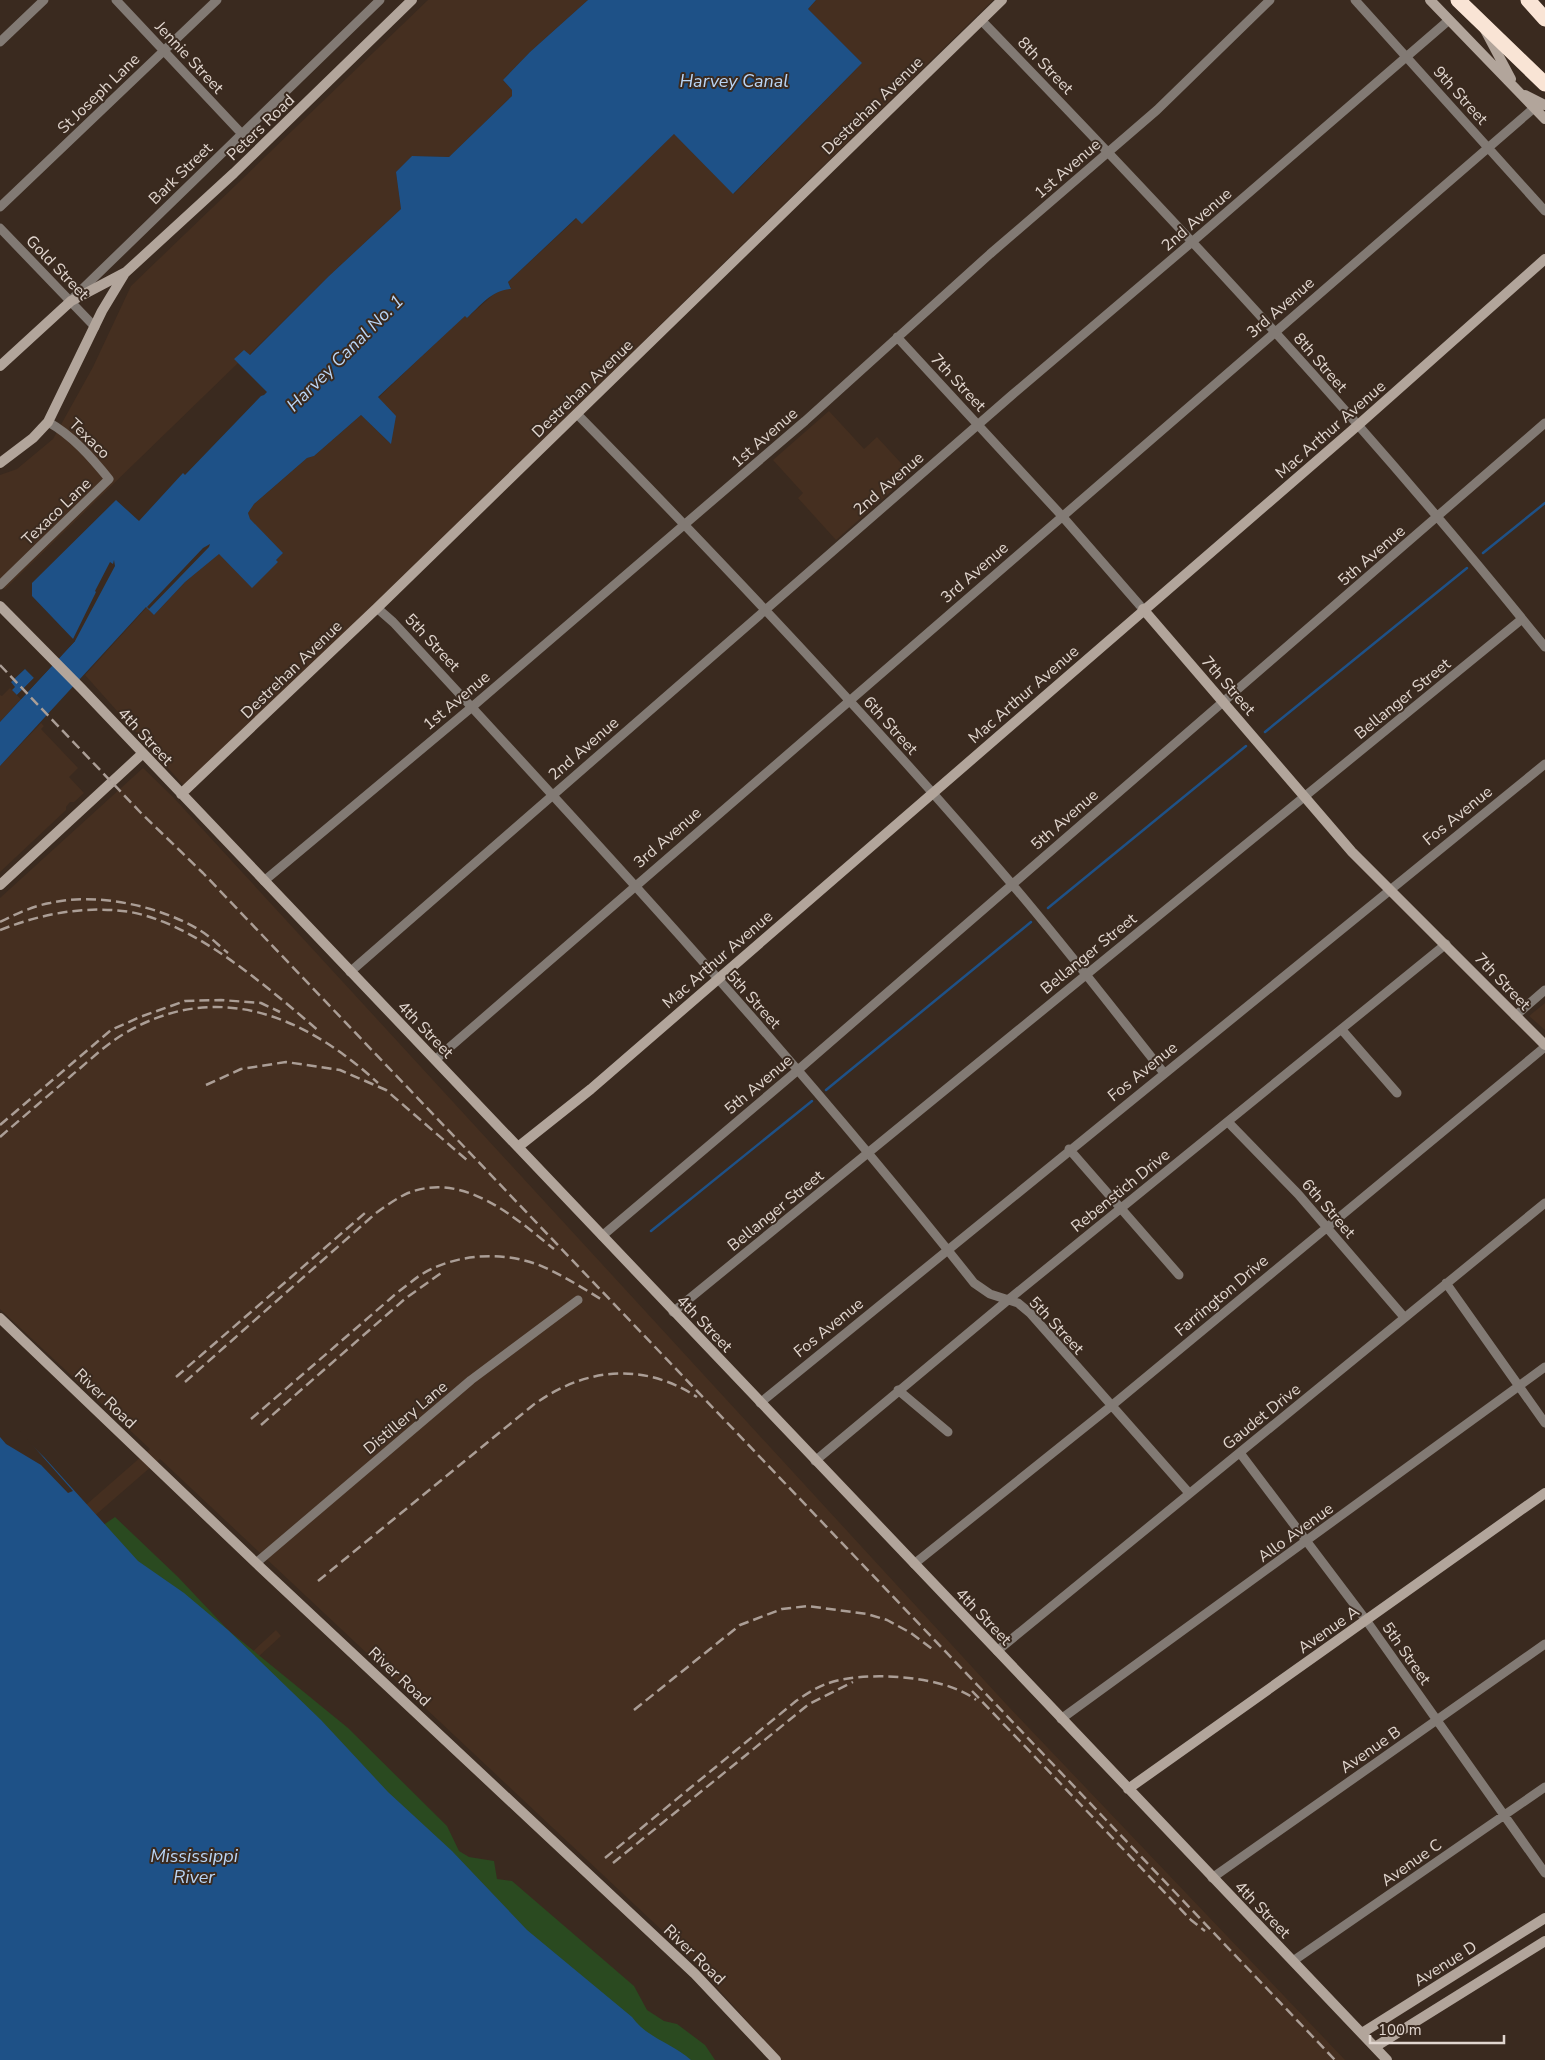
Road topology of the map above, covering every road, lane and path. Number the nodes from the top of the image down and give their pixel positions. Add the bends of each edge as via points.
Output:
1 (44, 0) edge
2 (116, 0) edge
3 (217, 0) edge
4 (380, 0) edge
5 (412, 0) edge
6 (1002, 0) edge
7 (1270, 0) edge
8 (1355, 0) edge
9 (1430, 0) edge
10 (1458, 0) edge
11 (1470, 0) edge
12 (1528, 0) edge
13 (1545, 19) edge
14 (981, 20) junction
15 (1449, 20) junction
16 (0, 42) edge
17 (164, 51) junction
18 (1406, 57) junction
19 (1545, 84) edge
20 (1518, 92) junction
21 (1545, 105) edge
22 (1534, 108) junction
23 (1545, 119) edge
24 (242, 134) junction
25 (1488, 147) junction
26 (1109, 152) junction
27 (0, 207) edge
28 (1545, 211) edge
29 (0, 228) edge
30 (1192, 242) junction
31 (1545, 259) edge
32 (126, 272) junction
33 (71, 301) junction
34 (95, 327) junction
35 (1275, 332) junction
36 (897, 338) junction
37 (0, 366) edge
38 (577, 414) junction
39 (48, 422) junction
40 (1545, 423) edge
41 (978, 424) junction
42 (1357, 426) junction
43 (0, 463) edge
44 (109, 479) joint
45 (1062, 516) junction
46 (1438, 517) junction
47 (685, 524) junction
48 (0, 585) edge
49 (0, 606) edge
50 (377, 608) junction
51 (766, 609) junction
52 (1143, 610) junction
53 (1522, 619) junction
54 (1545, 647) edge
55 (849, 700) junction
56 (1224, 702) junction
57 (472, 707) junction
58 (142, 754) junction
59 (1545, 764) edge
60 (932, 792) junction
61 (181, 794) junction
62 (552, 794) junction
63 (1305, 796) junction
64 (264, 881) junction
65 (1012, 884) junction
66 (0, 885) edge
67 (634, 886) junction
68 (1389, 888) junction
69 (1446, 944) junction
70 (350, 972) junction
71 (1086, 973) junction
72 (716, 979) junction
73 (1545, 990) edge
74 (1515, 1016) junction
75 (1342, 1030) junction
76 (1545, 1046) edge
77 (435, 1060) junction
78 (798, 1070) junction
79 (1164, 1073) junction
80 (1397, 1093) dead end
81 (1228, 1122) junction
82 (518, 1147) junction
83 (1069, 1149) junction
84 (868, 1154) junction
85 (1545, 1204) edge
86 (1121, 1208) junction
87 (1327, 1227) junction
88 (602, 1236) junction
89 (947, 1249) junction
90 (1179, 1275) dead end
91 (1446, 1282) junction
92 (578, 1300) dead end
93 (1008, 1300) junction
94 (673, 1312) junction
95 (1404, 1317) junction
96 (0, 1318) edge
97 (1545, 1367) edge
98 (1519, 1386) junction
99 (898, 1390) junction
100 (760, 1403) junction
101 (1110, 1407) junction
102 (1545, 1423) edge
103 (948, 1432) dead end
104 (1240, 1452) junction
105 (815, 1461) junction
106 (1189, 1493) junction
107 (1545, 1493) edge
108 (1308, 1542) junction
109 (256, 1563) junction
110 (914, 1564) junction
111 (1366, 1620) junction
112 (1545, 1644) edge
113 (997, 1652) junction
114 (1061, 1719) junction
115 (1436, 1721) junction
116 (1545, 1787) edge
117 (1128, 1789) junction
118 (1503, 1816) junction
119 (1545, 1873) edge
120 (1212, 1878) junction
121 (1545, 1918) edge
122 (1545, 1941) edge
123 (1293, 1961) junction
124 (1362, 2033) junction
125 (1375, 2047) junction
126 (776, 2060) edge
127 (1387, 2060) edge

1 - 16 street
2 - 17 street, Jennie Street
3 - 17 street, St Joseph Lane
4 - 24 street, Bark Street
5 - 32 main road, Peters Road
6 - 14 main road, Destrehan Avenue
7 - 26 street, 1st Avenue
8 - 18 street, 9th Street
9 - 15 main road
10 - 19 highway, bridge
11 - 20 main road
12 - 13 highway
14 - 26 street, 8th Street
14 - 38 main road, Destrehan Avenue
15 - 18 street, 2nd Avenue
15 - 20 main road
17 - 24 street, Jennie Street
17 - 27 street, St Joseph Lane
18 - 25 street, 9th Street
18 - 30 street, 2nd Avenue
20 - 21 main road
20 - 22 main road
22 - 23 main road
22 - 25 street, 3rd Avenue
24 - 33 street, Bark Street
25 - 28 street, 9th Street
25 - 35 street, 3rd Avenue
26 - 30 street, 8th Street
26 - 36 street, 1st Avenue
29 - 33 street, Gold Street
30 - 35 street, 8th Street
30 - 41 street, 2nd Avenue
31 - 42 main road, Mac Arthur Avenue
32 - 33 main road, Peters Road
32 - 34 main road, Peters Road
33 - 34 street, Gold Street
33 - 37 main road, Bark Street
34 - 39 main road, Peters Road
35 - 42 street, 8th Street
35 - 45 street, 3rd Avenue
36 - 41 street, 7th Street
36 - 47 street, 1st Avenue
38 - 47 street, 6th Street
38 - 50 main road, Destrehan Avenue
39 - 43 main road, Peters Road
39 - 44 street, Texaco via 66,435
40 - 46 street, 5th Avenue
41 - 45 street, 7th Street
41 - 51 street, 2nd Avenue
42 - 46 street, 8th Street
42 - 52 main road, Mac Arthur Avenue
44 - 48 street, Texaco Lane
45 - 52 street, 7th Street
45 - 55 street, 3rd Avenue
46 - 53 street, 8th Street
46 - 56 street, 5th Avenue
47 - 51 street, 6th Street
47 - 57 street, 1st Avenue
49 - 58 main road, 4th Street
50 - 57 street, 5th Street via 394,622
50 - 61 main road, Destrehan Avenue
51 - 55 street, 6th Street
51 - 62 street, 2nd Avenue
52 - 56 main road, 7th Street
52 - 60 main road, Mac Arthur Avenue
53 - 54 street, 8th Street
53 - 63 street, Bellanger Street
55 - 60 street, 6th Street
55 - 67 street, 3rd Avenue
56 - 63 main road, 7th Street
56 - 65 street, 5th Avenue
57 - 62 street, 5th Street
57 - 64 street, 1st Avenue
58 - 61 main road, 4th Street
58 - 66 main road
59 - 68 street, Fos Avenue
60 - 65 street, 6th Street
60 - 72 main road, Mac Arthur Avenue
61 - 64 main road, 4th Street
62 - 67 street, 5th Street
62 - 70 street, 2nd Avenue
63 - 68 main road, 7th Street via 1352,852
63 - 71 street, Bellanger Street
64 - 70 main road, 4th Street
65 - 71 street, 6th Street
65 - 78 street, 5th Avenue
67 - 72 street, 5th Street
67 - 77 street, 3rd Avenue
68 - 69 main road, 7th Street
68 - 79 street, Fos Avenue
69 - 74 main road, 7th Street
69 - 75 street, Rebenstich Drive
70 - 77 main road, 4th Street
71 - 79 street, 6th Street
71 - 84 street, Bellanger Street
72 - 78 street, 5th Street
72 - 82 main road, Mac Arthur Avenue via 591,1089
73 - 74 street
74 - 76 main road, 7th Street
75 - 80 street
75 - 81 street, Rebenstich Drive
76 - 87 street, Farrington Drive
77 - 82 main road, 4th Street
78 - 84 street, 5th Street
78 - 88 street, 5th Avenue
79 - 83 street, Fos Avenue
81 - 86 street, Rebenstich Drive
81 - 87 street, 6th Street
82 - 88 main road, 4th Street
83 - 86 street
83 - 89 street, Fos Avenue
84 - 89 street, 5th Street
84 - 94 street, Bellanger Street
85 - 91 street, Gaudet Drive
86 - 90 street
86 - 93 street, Rebenstich Drive
87 - 95 street, 6th Street
87 - 101 street, Farrington Drive
88 - 94 main road, 4th Street
89 - 93 street, 5th Street via 974,1283 990,1294
89 - 100 street, Fos Avenue
91 - 95 street, Gaudet Drive
91 - 98 street
92 - 109 street, Distillery Lane via 471,1380
93 - 99 street, Rebenstich Drive
93 - 101 street, 5th Street via 1018,1303 1030,1313
94 - 100 main road, 4th Street
95 - 104 street, Gaudet Drive
96 - 109 main road, River Road
97 - 98 street, Allo Avenue
98 - 102 street
98 - 108 street, Allo Avenue
99 - 103 street
99 - 105 street, Rebenstich Drive
100 - 105 main road, 4th Street
101 - 106 street, 5th Street
101 - 110 street, Farrington Drive
104 - 106 street, Gaudet Drive
104 - 108 street, 5th Street
105 - 110 main road, 4th Street
106 - 113 street, Gaudet Drive
107 - 111 main road, Avenue A
108 - 111 street, 5th Street
108 - 114 street, Allo Avenue
109 - 126 main road, River Road via 653,1934
110 - 113 main road, 4th Street
111 - 115 street, 5th Street
111 - 117 main road, Avenue A
112 - 115 street, Avenue B
113 - 114 main road, 4th Street
114 - 117 main road, 4th Street
115 - 118 street, 5th Street
115 - 120 street, Avenue B
116 - 118 street, Avenue C
117 - 120 main road, 4th Street
118 - 119 street, 5th Street
118 - 123 street, Avenue C
120 - 123 main road, 4th Street
121 - 124 main road, Avenue D
122 - 125 main road
123 - 124 main road, 4th Street
124 - 125 main road, 4th Street
125 - 127 main road, 4th Street

